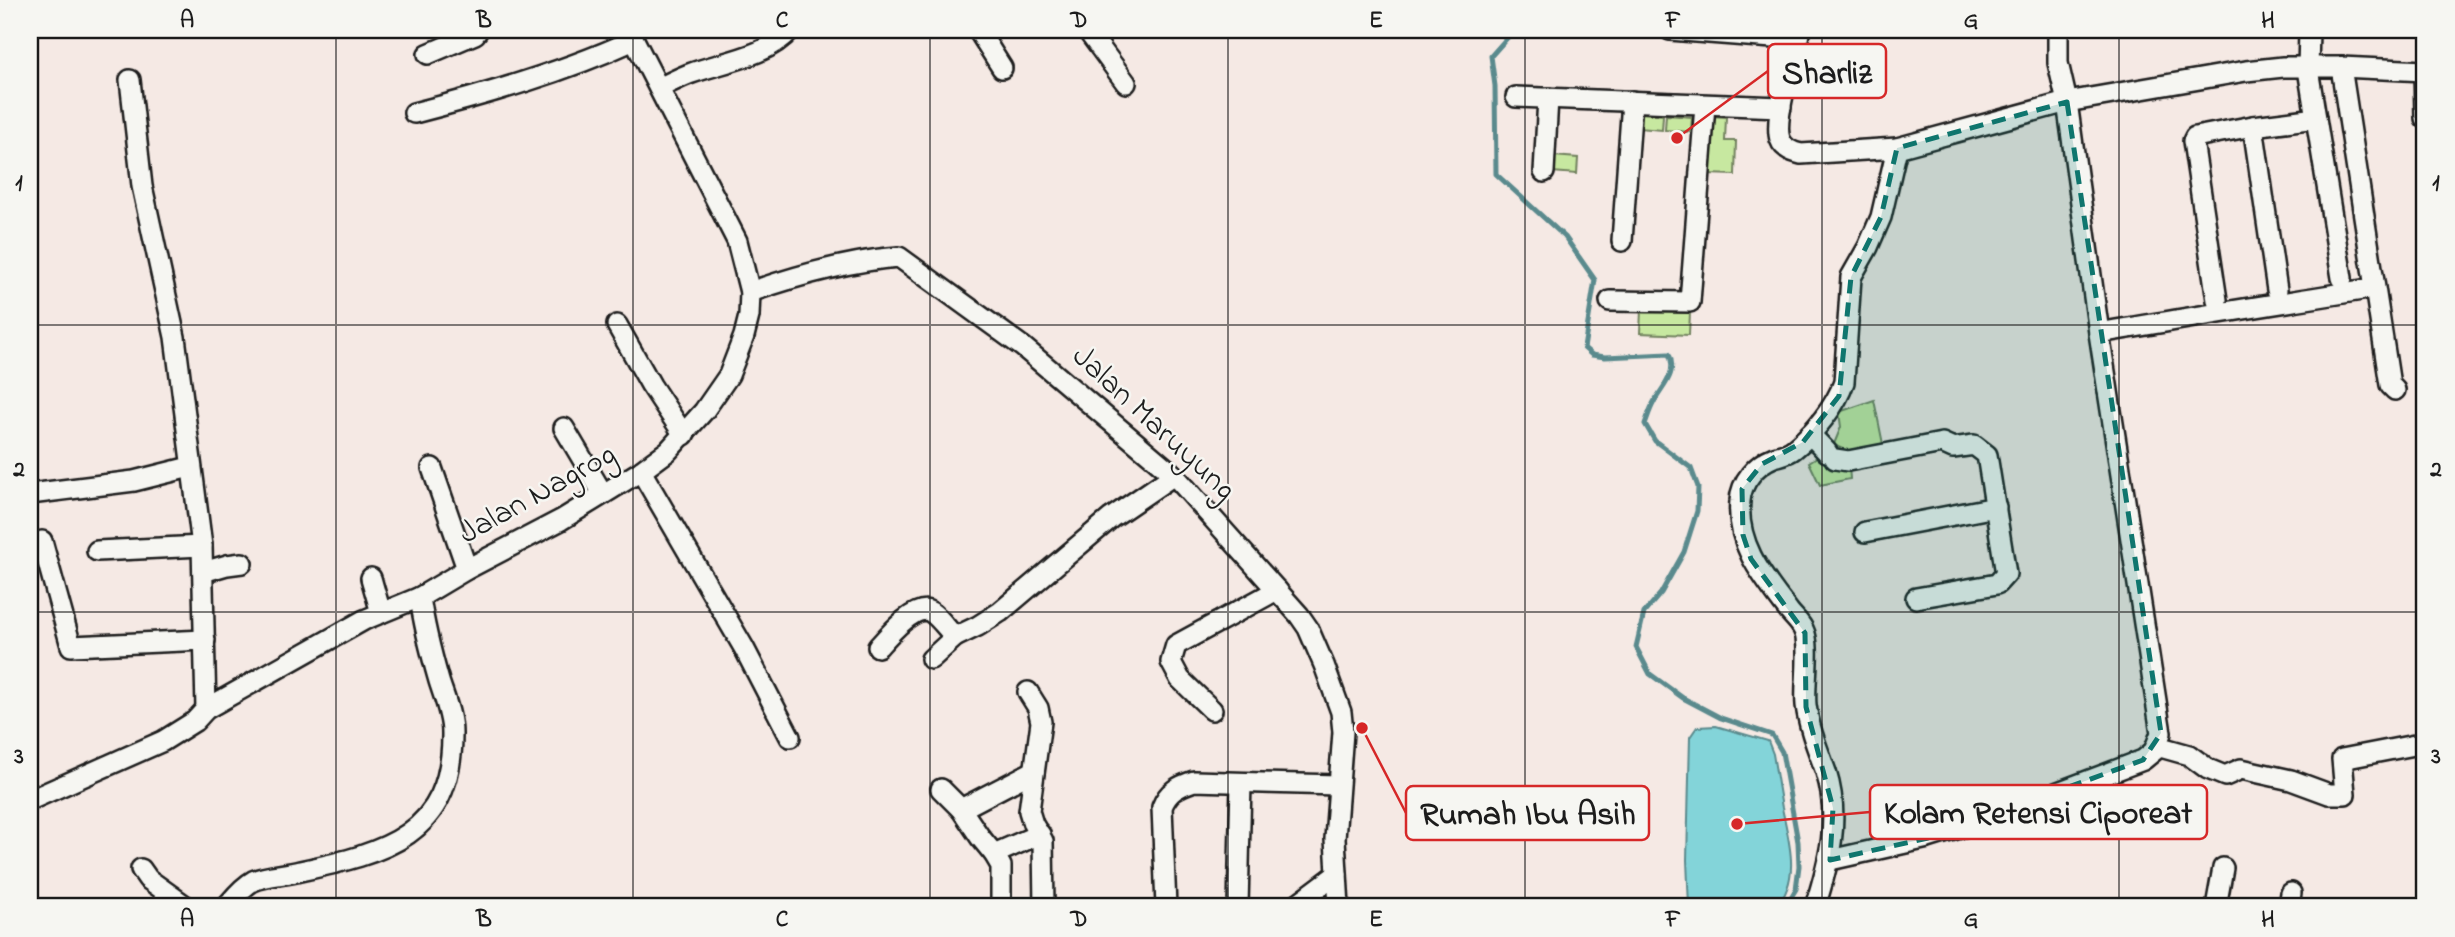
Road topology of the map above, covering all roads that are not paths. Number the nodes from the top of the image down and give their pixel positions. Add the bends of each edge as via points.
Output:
1 (478, 30) edge
2 (978, 30) edge
3 (1087, 30) edge
4 (1670, 30) edge
5 (2058, 30) edge
6 (2309, 30) edge
7 (1719, 32) edge
8 (778, 34) edge
9 (631, 35) edge
10 (1799, 35) edge
11 (428, 54) dead end
12 (2341, 67) junction
13 (1002, 68) dead end
14 (2308, 68) junction
15 (2425, 71) edge
16 (130, 80) dead end
17 (1126, 83) dead end
18 (659, 88) junction
19 (1516, 97) dead end
20 (1548, 98) junction
21 (1632, 102) junction
22 (2067, 102) junction
23 (1705, 105) junction
24 (1781, 107) junction
25 (414, 113) dead end
26 (2316, 118) junction
27 (2425, 118) edge
28 (2253, 126) junction
29 (1897, 148) junction
30 (1544, 172) dead end
31 (1622, 241) dead end
32 (2342, 278) dead end
33 (2374, 288) junction
34 (2277, 290) dead end
35 (750, 292) junction
36 (2217, 300) dead end
37 (1610, 302) dead end
38 (617, 325) dead end
39 (2099, 334) junction
40 (2395, 390) dead end
41 (564, 428) dead end
42 (1810, 434) junction
43 (684, 435) junction
44 (190, 467) junction
45 (432, 468) dead end
46 (641, 471) junction
47 (1174, 475) junction
48 (30, 494) edge
49 (603, 494) junction
50 (1996, 507) junction
51 (1865, 531) dead end
52 (42, 541) dead end
53 (202, 547) junction
54 (97, 551) dead end
55 (242, 563) dead end
56 (467, 569) junction
57 (202, 572) junction
58 (371, 578) dead end
59 (1277, 590) junction
60 (420, 597) junction
61 (1916, 598) dead end
62 (381, 613) junction
63 (955, 637) junction
64 (205, 640) junction
65 (878, 647) dead end
66 (931, 659) dead end
67 (1028, 692) dead end
68 (206, 709) junction
69 (1212, 709) dead end
70 (790, 737) dead end
71 (2425, 743) edge
72 (2157, 746) junction
73 (1034, 771) junction
74 (1241, 783) junction
75 (1338, 785) junction
76 (941, 789) dead end
77 (30, 800) edge
78 (961, 809) junction
79 (1040, 834) junction
80 (995, 854) junction
81 (1829, 860) junction
82 (2223, 868) dead end
83 (141, 869) dead end
84 (1336, 874) junction
85 (1238, 906) edge
86 (187, 907) edge
87 (226, 907) edge
88 (1001, 907) edge
89 (1044, 907) edge
90 (1166, 907) edge
91 (1293, 907) edge
92 (1339, 907) edge
93 (1815, 907) edge
94 (2216, 907) edge

1 - 11 street
2 - 13 street
3 - 17 street
4 - 7 street
5 - 22 street via 2058,63
6 - 14 street
7 - 10 street
8 - 18 street via 760,50
9 - 18 street, Jalan Nagrog
9 - 25 street via 554,72
10 - 24 street
12 - 14 street
12 - 15 street
12 - 33 street
14 - 22 street via 2246,71
14 - 26 street
15 - 27 street
16 - 44 street via 142,186 174,337
18 - 35 street, Jalan Nagrog via 737,241
19 - 20 street
20 - 21 street
20 - 30 street
21 - 23 street
21 - 31 street
22 - 29 street
22 - 39 street
23 - 24 street
23 - 37 street via 1690,302
24 - 29 street via 1780,138 1794,153
26 - 28 street
26 - 32 street
28 - 34 street
28 - 36 street via 2199,135 2193,141
29 - 42 street via 1881,217 1851,277 1842,388
33 - 39 street
33 - 40 street via 2390,385
35 - 43 street, Jalan Nagrog via 746,326 729,375
35 - 47 street, Jalan Maruyung via 803,274 899,257 1023,347
38 - 43 street
39 - 72 street via 2161,733
41 - 49 street
42 - 50 street via 1837,457 1942,443 1953,448 1974,445 1987,455
42 - 81 street via 1791,452 1754,471 1740,501 1751,559 1805,633 1807,707 1833,808
43 - 46 street, Jalan Nagrog
44 - 48 street via 134,481
44 - 53 street
45 - 56 street
46 - 49 street, Jalan Nagrog
46 - 70 street
47 - 59 street, Jalan Maruyung
47 - 63 street via 1111,518 1000,612
49 - 56 street, Jalan Nagrog
50 - 51 street
50 - 61 street via 2006,574 1997,584
52 - 64 street via 71,646
53 - 54 street
53 - 57 street
55 - 57 street
56 - 60 street, Jalan Nagrog
57 - 64 street
58 - 62 street
59 - 69 street via 1176,645 1171,662 1180,679
59 - 75 street, Jalan Maruyung via 1308,628 1337,696 1343,732
60 - 62 street, Jalan Nagrog
60 - 87 street via 452,732 444,784 432,809 414,830 390,846 360,858 254,880
62 - 68 street, Jalan Nagrog
63 - 65 street via 931,612 922,611 902,622
63 - 66 street
64 - 68 street
67 - 73 street via 1041,722
68 - 77 street, Jalan Nagrog via 163,741
71 - 72 street via 2342,759 2345,794 2329,794 2241,769 2225,776 2189,755
72 - 81 street via 2143,760 1976,822
73 - 78 street
73 - 79 street via 1030,811
74 - 75 street
74 - 85 street
74 - 90 street via 1194,781 1178,786 1165,799 1161,820
75 - 84 street, Jalan Maruyung
76 - 78 street
78 - 80 street
79 - 80 street
79 - 89 street
80 - 88 street via 1001,866
81 - 93 street
82 - 94 street
83 - 86 street
84 - 91 street
84 - 92 street, Jalan Maruyung

